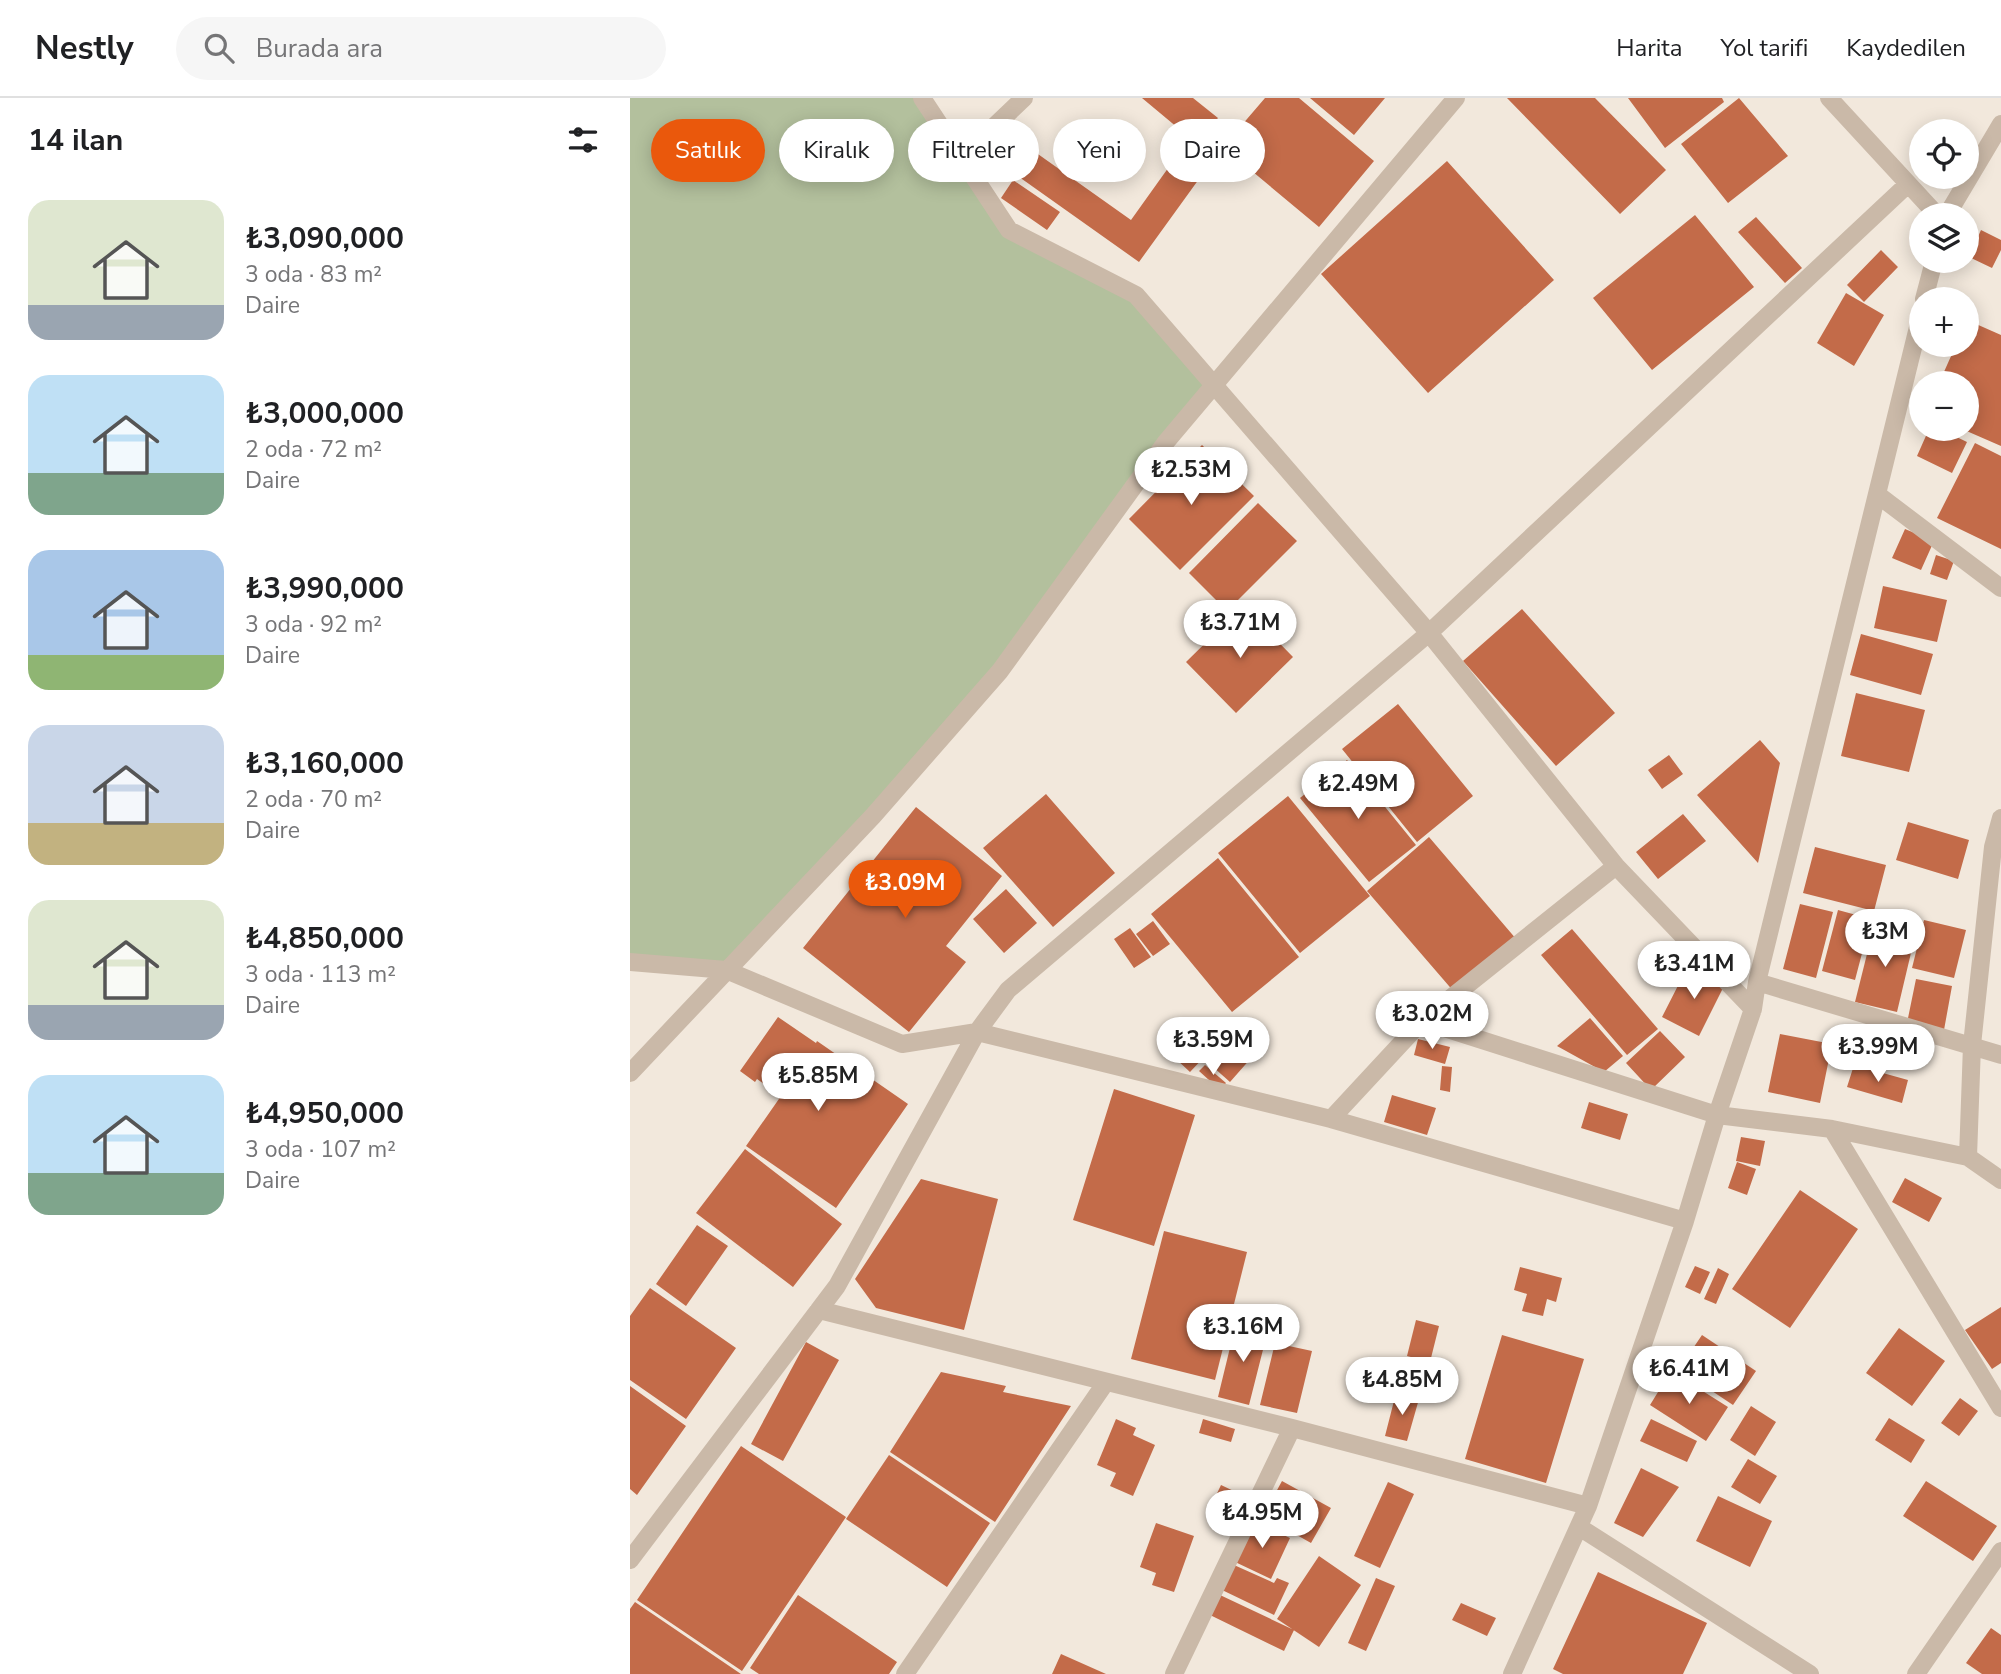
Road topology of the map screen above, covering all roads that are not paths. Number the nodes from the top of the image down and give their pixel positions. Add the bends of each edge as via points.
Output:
1 (922, 98) edge
2 (1024, 98) edge
3 (1456, 98) edge
4 (1829, 98) edge
5 (936, 119) edge
6 (1002, 119) edge
7 (2001, 124) edge
8 (977, 182) edge
9 (1908, 184) junction
10 (1926, 203) edge
11 (1954, 203) edge
12 (1911, 357) edge
13 (1214, 385) junction
14 (1878, 495) junction
15 (2001, 587) edge
16 (1429, 633) junction
17 (2001, 818) edge
18 (1616, 866) junction
19 (630, 962) edge
20 (726, 970) junction
21 (1757, 982) junction
22 (1753, 1009) junction
23 (1423, 1021) junction
24 (977, 1032) junction
25 (1972, 1045) junction
26 (2001, 1055) edge
27 (630, 1073) edge
28 (1717, 1115) junction
29 (1331, 1119) junction
30 (1832, 1129) junction
31 (1968, 1157) junction
32 (2001, 1180) edge
33 (1685, 1221) junction
34 (819, 1310) junction
35 (1106, 1382) junction
36 (2001, 1408) edge
37 (1292, 1428) junction
38 (1588, 1506) junction
39 (1579, 1527) junction
40 (2001, 1551) edge
41 (630, 1560) edge
42 (905, 1674) edge
43 (1174, 1674) edge
44 (1512, 1674) edge
45 (1810, 1674) edge
46 (1916, 1674) edge

1 - 5 street
2 - 6 street
3 - 13 street
4 - 9 street
7 - 11 street
8 - 13 street via 1009,230 1136,295
9 - 10 street
9 - 16 street
12 - 14 street
13 - 16 street
13 - 20 street via 1166,442 1000,671 873,816
14 - 15 street
14 - 21 street
16 - 18 street
16 - 24 street via 1008,990
17 - 25 street via 1993,847
18 - 22 street
18 - 23 street
19 - 20 street
20 - 24 street via 902,1044
20 - 27 street
21 - 22 street
21 - 25 street
22 - 28 street
23 - 28 street
23 - 29 street
24 - 29 street
24 - 34 street via 837,1286
25 - 26 street
25 - 31 street
28 - 30 street
28 - 33 street
29 - 33 street
30 - 31 street
30 - 36 street
31 - 32 street
33 - 38 street
34 - 35 street
34 - 41 street
35 - 37 street
35 - 42 street
37 - 38 street
37 - 43 street
38 - 39 street
39 - 44 street
39 - 45 street
40 - 46 street

